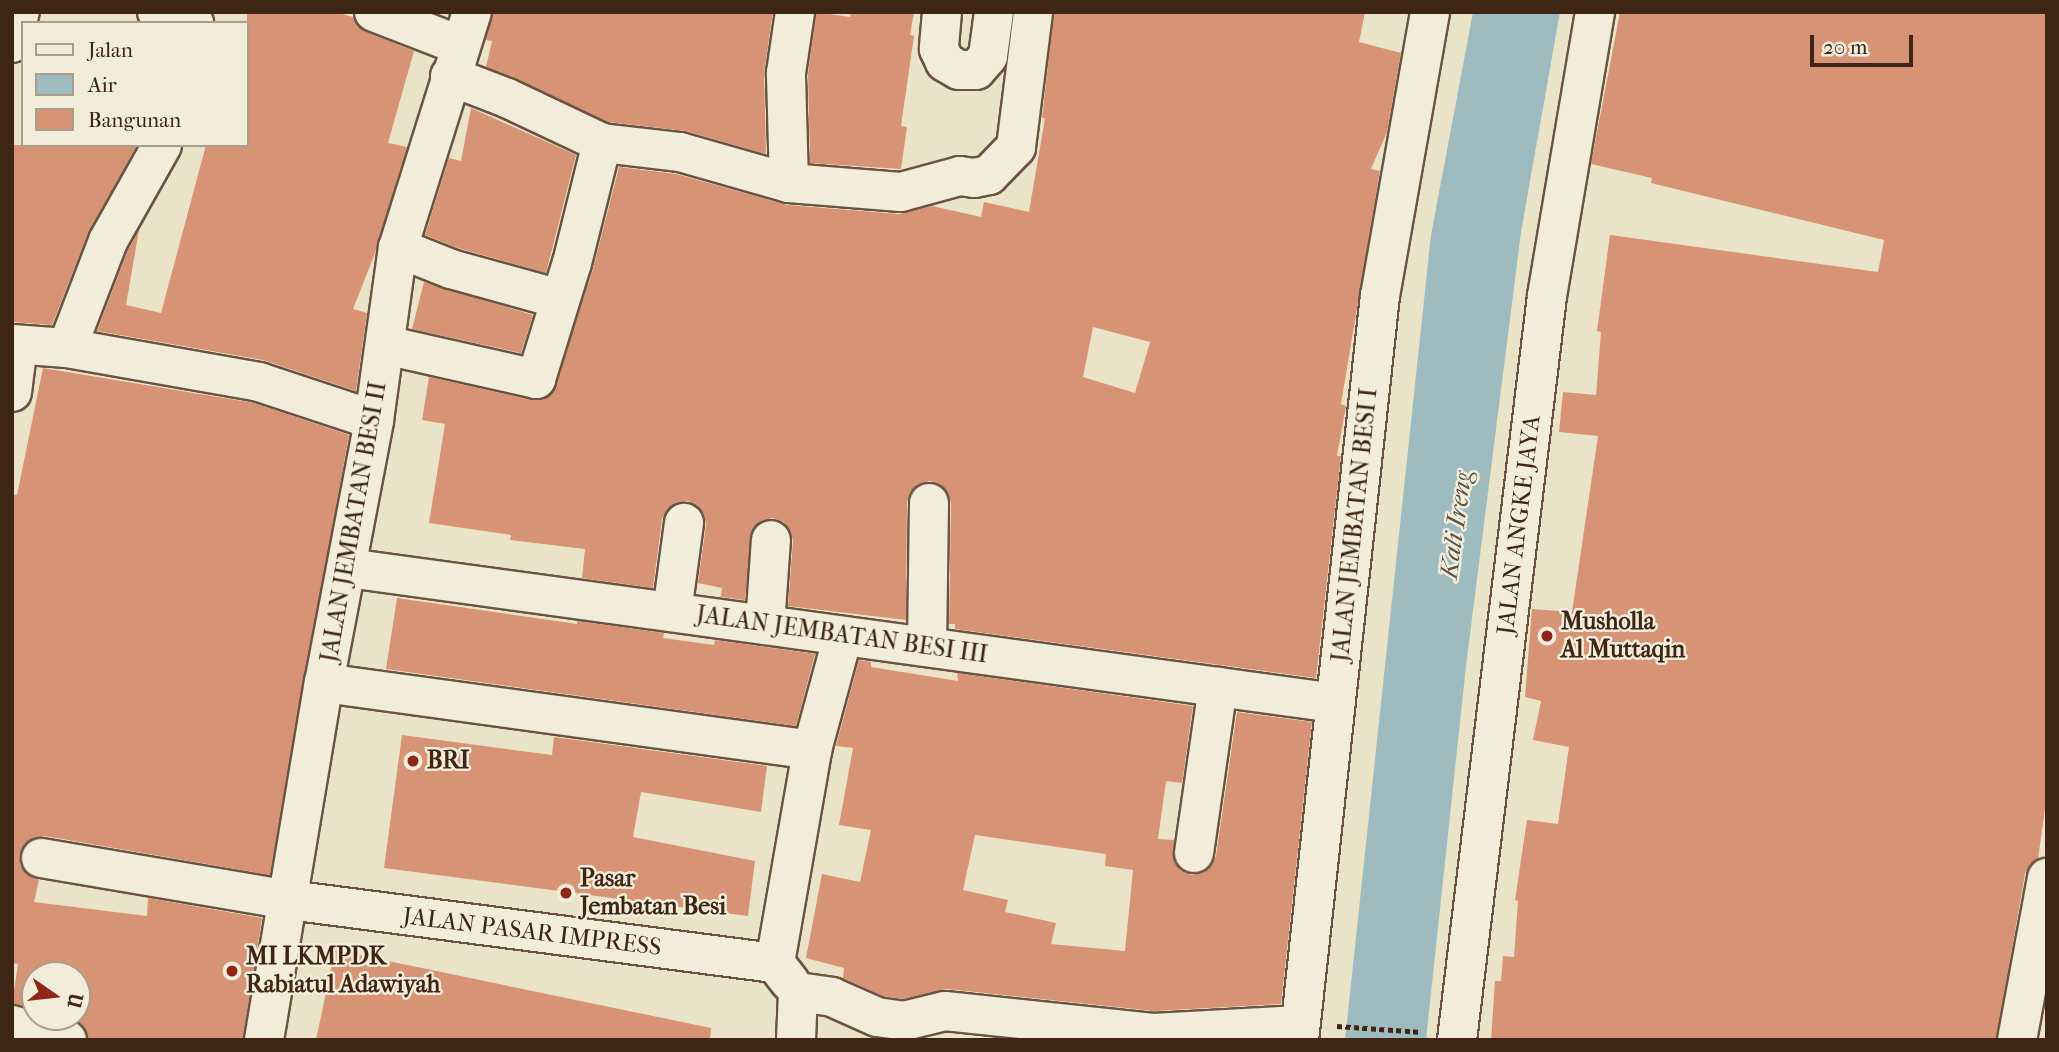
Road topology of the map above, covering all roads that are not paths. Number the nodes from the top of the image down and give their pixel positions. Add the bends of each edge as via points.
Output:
1 (20, 12) edge
2 (157, 12) edge
3 (374, 12) edge
4 (796, 12) edge
5 (942, 12) edge
6 (994, 12) edge
7 (1033, 12) edge
8 (1430, 12) edge
9 (1595, 12) edge
10 (189, 21) edge
11 (12, 43) edge
12 (460, 44) edge
13 (602, 144) junction
14 (161, 147) edge
15 (789, 183) junction
16 (398, 248) junction
17 (559, 299) junction
18 (15, 344) edge
19 (385, 345) junction
20 (67, 348) junction
21 (12, 393) edge
22 (374, 420) junction
23 (929, 503) dead end
24 (684, 523) dead end
25 (771, 540) dead end
26 (348, 568) junction
27 (672, 612) junction
28 (765, 625) junction
29 (843, 636) junction
30 (927, 647) junction
31 (324, 683) junction
32 (1218, 687) junction
33 (1335, 703) junction
34 (812, 750) junction
35 (1194, 853) dead end
36 (41, 858) dead end
37 (2047, 878) edge
38 (289, 900) junction
39 (787, 978) junction
40 (12, 1026) edge
41 (1311, 1030) edge
42 (1441, 1036) edge
43 (67, 1040) edge
44 (264, 1040) edge
45 (796, 1040) edge
46 (2017, 1040) edge

1 - 11 street
2 - 10 street
3 - 12 street
4 - 15 street via 786,73
5 - 6 street via 939,49 945,62 959,70 976,70 988,56
7 - 15 street via 1016,147 989,175 960,176 901,192
8 - 33 street, JALAN JEMBATAN BESI I via 1380,296
9 - 42 street, JALAN ANGKE JAYA via 1547,296
12 - 13 street via 507,98
12 - 16 street, JALAN JEMBATAN BESI II
13 - 15 street via 680,152
13 - 17 street
14 - 20 street via 108,241
16 - 17 street via 451,269
16 - 19 street, JALAN JEMBATAN BESI II
17 - 19 street via 536,379
18 - 20 street
18 - 21 street
19 - 22 street, JALAN JEMBATAN BESI II
20 - 22 street via 259,382
22 - 26 street, JALAN JEMBATAN BESI II
23 - 30 street
24 - 27 street
25 - 28 street
26 - 27 street, JALAN JEMBATAN BESI III
26 - 31 street, JALAN JEMBATAN BESI II
27 - 28 street, JALAN JEMBATAN BESI III
28 - 29 street, JALAN JEMBATAN BESI III
29 - 30 street, JALAN JEMBATAN BESI III
29 - 34 street
30 - 32 street, JALAN JEMBATAN BESI III
31 - 34 street
31 - 38 street, JALAN JEMBATAN BESI II
32 - 33 street, JALAN JEMBATAN BESI III
32 - 35 street
33 - 41 street, JALAN JEMBATAN BESI I
34 - 39 street
36 - 38 street, JALAN PASAR IMPRESS
37 - 46 street
38 - 39 street, JALAN PASAR IMPRESS
38 - 44 street, JALAN JEMBATAN BESI II
39 - 41 street, JALAN PASAR IMPRESS via 877,1017 904,1021 945,1011 1153,1033
39 - 45 street
40 - 43 street

